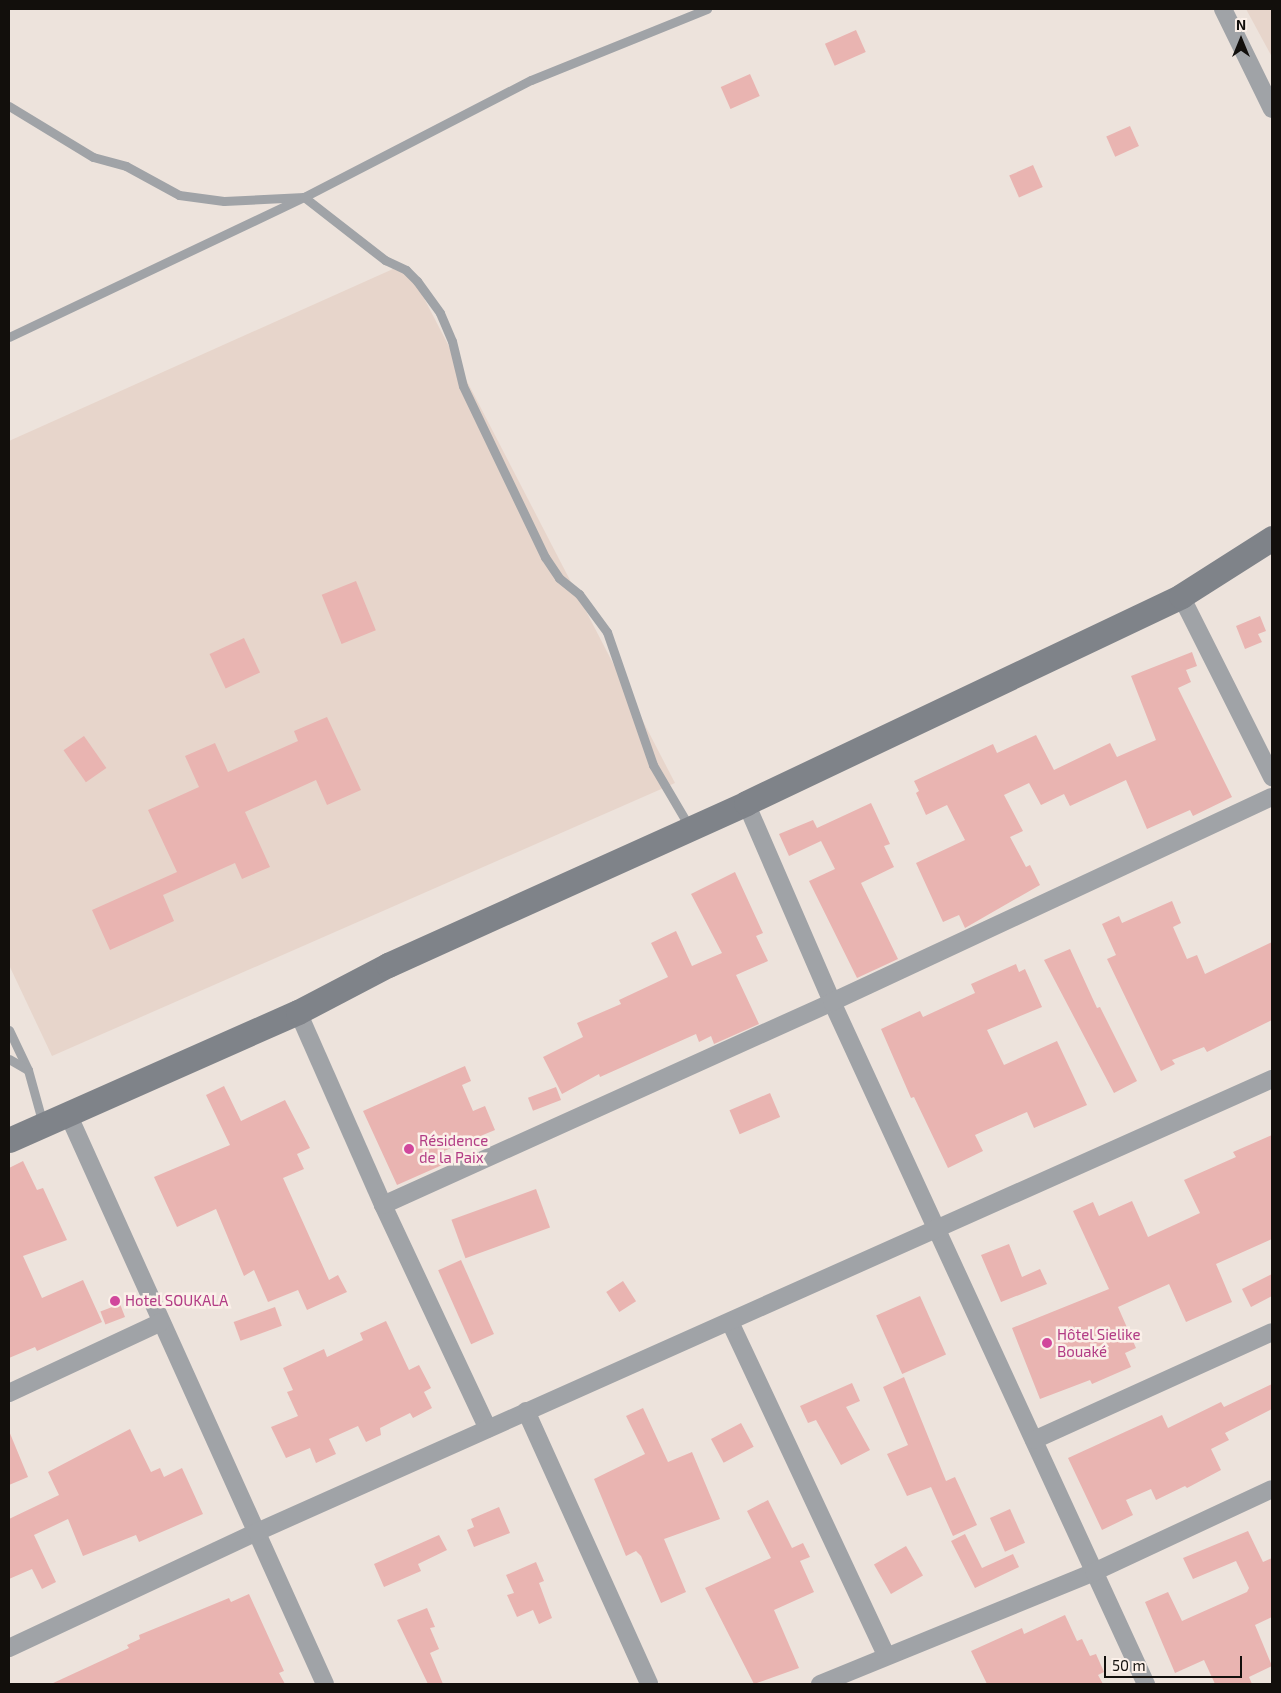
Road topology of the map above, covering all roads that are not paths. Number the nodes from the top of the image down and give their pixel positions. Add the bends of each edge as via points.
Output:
1 (707, 9) edge
2 (1223, 9) edge
3 (9, 106) edge
4 (1272, 109) edge
5 (304, 197) junction
6 (9, 337) edge
7 (1272, 538) edge
8 (1181, 596) junction
9 (1272, 777) edge
10 (1272, 797) edge
11 (746, 803) junction
12 (691, 829) junction
13 (832, 1002) junction
14 (298, 1012) junction
15 (9, 1030) edge
16 (9, 1059) edge
17 (28, 1070) junction
18 (1272, 1079) edge
19 (68, 1114) junction
20 (43, 1125) junction
21 (9, 1140) edge
22 (383, 1205) junction
23 (938, 1229) junction
24 (162, 1322) junction
25 (730, 1322) junction
26 (1272, 1332) edge
27 (9, 1393) edge
28 (526, 1411) junction
29 (488, 1429) junction
30 (1034, 1440) junction
31 (1272, 1489) edge
32 (257, 1532) junction
33 (1094, 1572) junction
34 (9, 1648) edge
35 (886, 1654) junction
36 (325, 1684) edge
37 (649, 1684) edge
38 (820, 1684) edge
39 (1146, 1684) edge

1 - 5 lane via 531,80
2 - 4 street
3 - 5 lane via 93,157 126,166 179,195 224,201
5 - 6 lane
5 - 12 lane via 385,260 406,270 440,313 463,386 545,557 559,578 579,594 606,632 653,765
7 - 8 street
8 - 9 street
8 - 11 street
10 - 13 street
11 - 12 street
11 - 13 street
12 - 14 street via 388,965
13 - 22 street
13 - 23 street
14 - 19 street
14 - 22 street
15 - 17 lane
16 - 17 lane
17 - 20 lane
18 - 23 street
19 - 20 street
19 - 24 street
20 - 21 street
22 - 29 street
23 - 25 street
23 - 30 street
24 - 27 street
24 - 32 street
25 - 28 street
25 - 35 street
26 - 30 street
28 - 29 street
28 - 37 street
29 - 32 street
30 - 33 street
31 - 33 street
32 - 34 street
32 - 36 street
33 - 35 street
33 - 39 street
35 - 38 street

